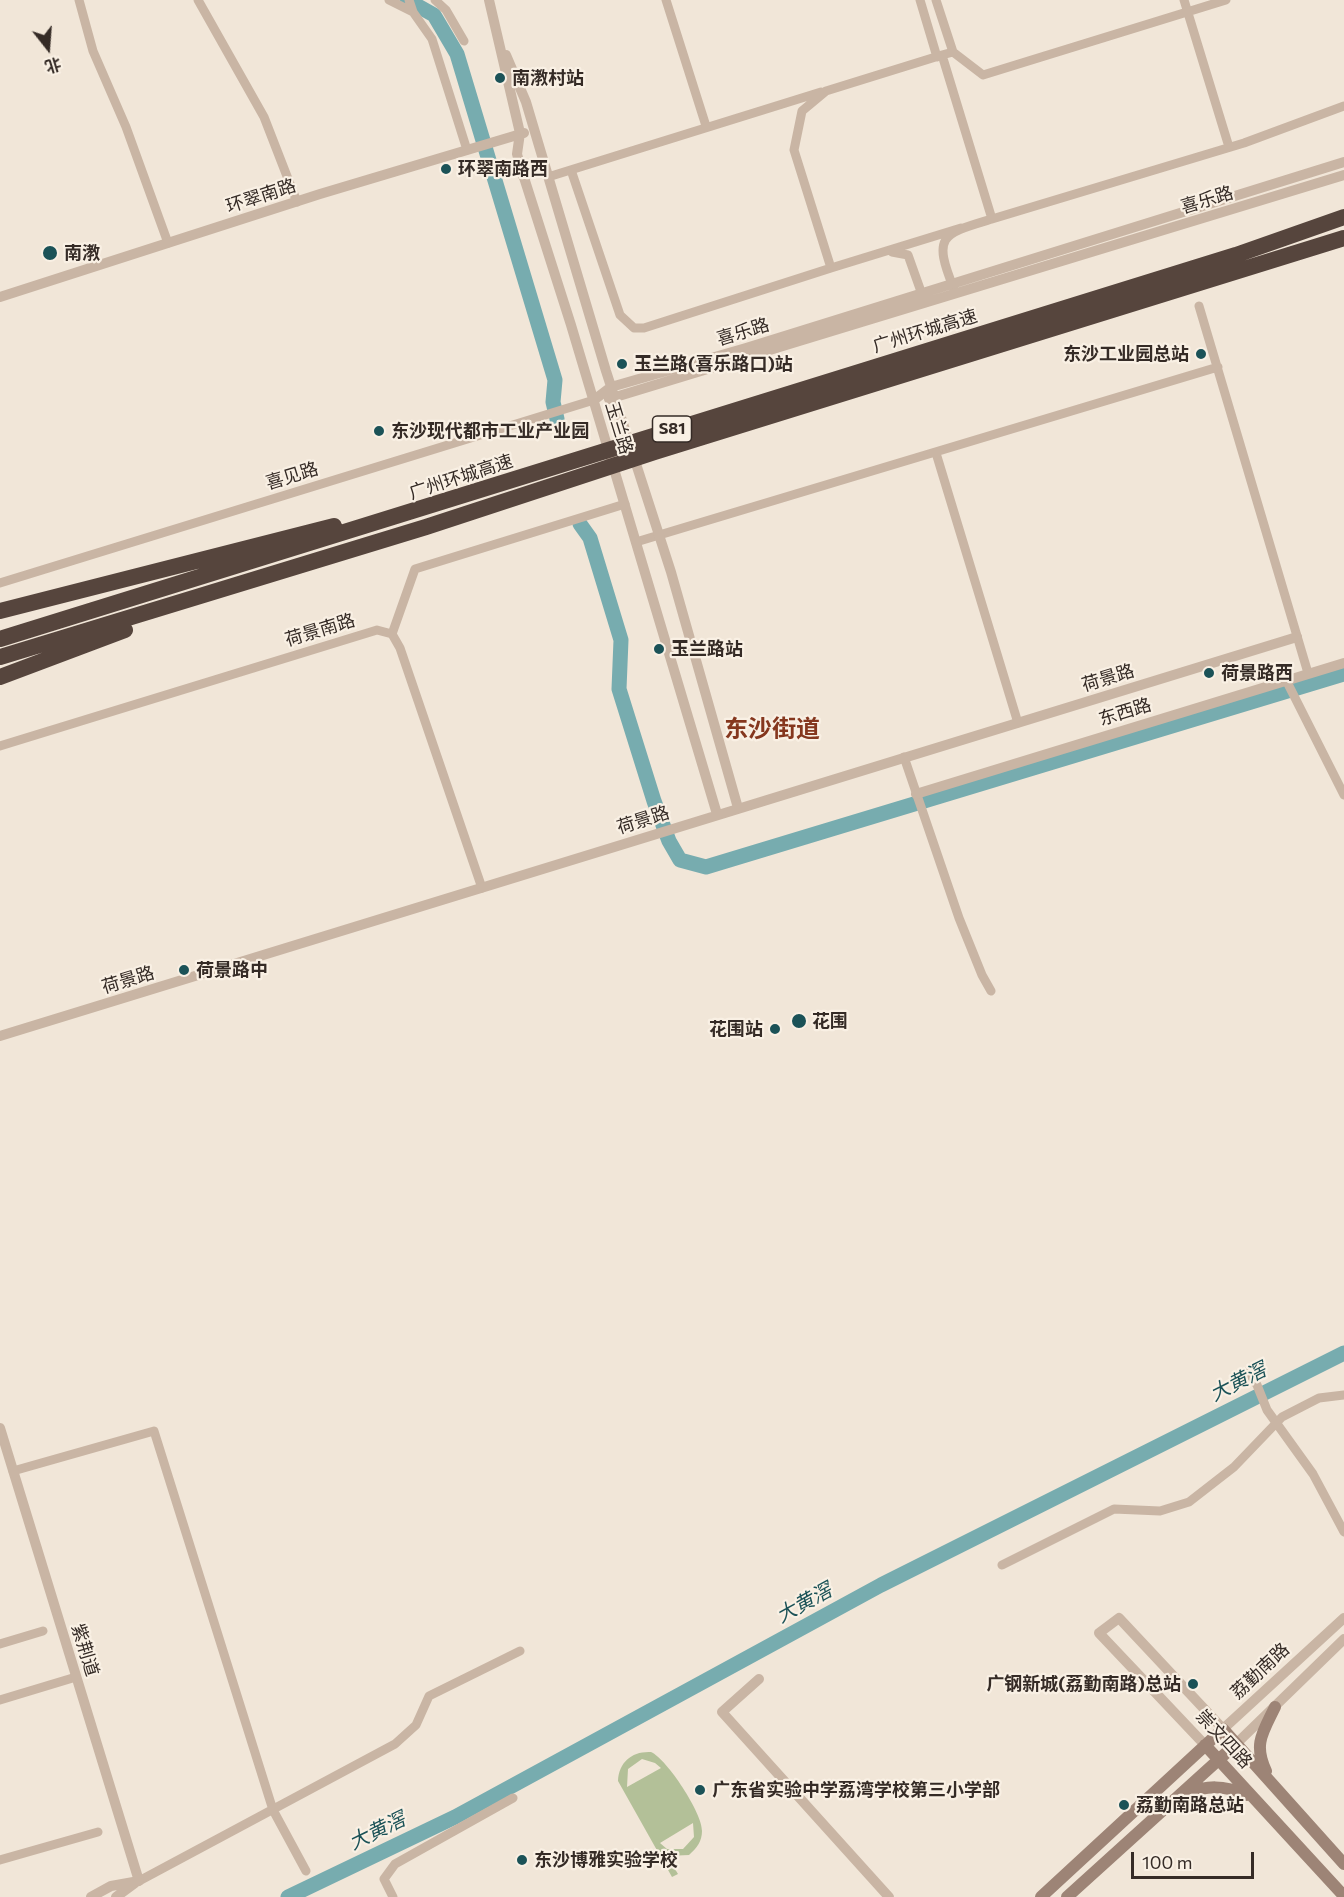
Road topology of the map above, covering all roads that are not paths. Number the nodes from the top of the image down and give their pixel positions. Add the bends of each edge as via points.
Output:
1 (79, 0) edge
2 (198, 0) edge
3 (390, 0) edge
4 (409, 0) edge
5 (435, 0) edge
6 (489, 0) edge
7 (666, 0) edge
8 (920, 0) edge
9 (936, 0) edge
10 (1184, 0) edge
11 (1226, 0) edge
12 (413, 12) junction
13 (1187, 12) junction
14 (464, 41) dead end
15 (503, 50) junction
16 (953, 52) junction
17 (939, 56) junction
18 (826, 91) junction
19 (1344, 106) edge
20 (706, 126) junction
21 (534, 132) junction
22 (520, 133) junction
23 (1229, 147) junction
24 (469, 149) junction
25 (1344, 162) edge
26 (571, 170) junction
27 (546, 173) junction
28 (1344, 175) edge
29 (523, 176) junction
30 (297, 202) junction
31 (1344, 217) edge
32 (992, 219) junction
33 (961, 228) junction
34 (1344, 238) edge
35 (168, 243) junction
36 (884, 252) junction
37 (831, 268) junction
38 (954, 289) junction
39 (0, 297) edge
40 (924, 298) junction
41 (1199, 306) dead end
42 (1218, 367) junction
43 (611, 387) junction
44 (615, 399) junction
45 (594, 400) junction
46 (936, 453) junction
47 (498, 486) junction
48 (625, 504) junction
49 (426, 527) junction
50 (658, 535) junction
51 (636, 542) junction
52 (113, 582) junction
53 (0, 583) edge
54 (0, 612) edge
55 (0, 617) edge
56 (392, 634) junction
57 (1297, 637) junction
58 (0, 639) edge
59 (0, 657) edge
60 (1344, 663) edge
61 (1308, 673) junction
62 (0, 677) edge
63 (1286, 681) junction
64 (1018, 723) junction
65 (0, 746) edge
66 (904, 757) junction
67 (916, 794) junction
68 (1344, 795) edge
69 (738, 808) junction
70 (717, 814) junction
71 (482, 888) junction
72 (991, 991) dead end
73 (0, 1036) edge
74 (1248, 1371) dead end
75 (1344, 1395) edge
76 (1276, 1423) junction
77 (0, 1428) edge
78 (13, 1471) junction
79 (1344, 1532) edge
80 (1002, 1565) dead end
81 (1344, 1618) edge
82 (43, 1631) dead end
83 (1344, 1639) edge
84 (0, 1644) edge
85 (520, 1651) dead end
86 (76, 1677) junction
87 (759, 1679) dead end
88 (0, 1700) edge
89 (1275, 1707) junction
90 (1223, 1729) junction
91 (1236, 1744) junction
92 (1205, 1746) junction
93 (1219, 1760) junction
94 (1272, 1783) junction
95 (1177, 1796) junction
96 (513, 1798) dead end
97 (1254, 1798) junction
98 (1289, 1802) junction
99 (273, 1810) junction
100 (1272, 1818) junction
101 (98, 1832) dead end
102 (0, 1860) edge
103 (1344, 1864) edge
104 (306, 1871) dead end
105 (139, 1881) junction
106 (1344, 1896) edge
107 (91, 1897) edge
108 (116, 1897) edge
109 (393, 1897) edge
110 (889, 1897) edge
111 (1041, 1897) edge
112 (1067, 1897) edge

1 - 35 street via 93,51 126,127
2 - 30 street via 264,117
3 - 12 street
4 - 12 street
5 - 14 street via 446,10
6 - 15 street, 玉兰路
7 - 20 street
8 - 17 street
9 - 16 street
10 - 13 street
11 - 13 street
12 - 24 street via 432,39
13 - 16 street via 983,75
13 - 23 street
15 - 21 street, 玉兰路 via 516,73
15 - 22 street, 玉兰路
16 - 17 street
17 - 18 street
17 - 32 street
18 - 20 street
18 - 37 street via 802,111 794,150
19 - 23 street
20 - 26 street
21 - 22 street, 环翠南路
21 - 27 street, 玉兰路
22 - 24 street, 环翠南路
22 - 29 street, 玉兰路 via 517,154
23 - 32 street
24 - 30 street, 环翠南路
25 - 38 street, 喜乐路
26 - 27 street
26 - 37 street via 620,315 634,328
27 - 29 street
27 - 43 street, 玉兰路
28 - 38 street, 喜乐路
29 - 45 street, 玉兰路
30 - 35 street, 环翠南路
31 - 47 highway, 广州环城高速 / S81 via 1236,255 644,437
32 - 33 street
33 - 36 street
33 - 38 street via 950,233 943,249
34 - 49 highway, 广州环城高速 / S81
35 - 39 street, 环翠南路
36 - 37 street
36 - 40 street via 908,255
38 - 40 street, 喜乐路
40 - 43 street, 喜乐路
40 - 44 street, 喜乐路
41 - 42 street
42 - 46 street
42 - 57 street
43 - 44 street, 玉兰路
43 - 45 street, 喜乐路
44 - 45 street, 喜乐路
44 - 50 street, 玉兰路
45 - 48 street, 玉兰路
45 - 53 street, 喜见路
46 - 50 street
46 - 64 street
47 - 52 highway
47 - 58 highway, 广州环城高速 / S81
48 - 51 street, 玉兰路
48 - 56 street via 415,569
49 - 59 highway, 广州环城高速 / S81
49 - 62 highway via 248,584
50 - 51 street
50 - 69 street, 玉兰路
51 - 70 street, 玉兰路
52 - 54 highway
52 - 55 highway
56 - 65 street, 荷景南路 via 376,630
56 - 71 street
57 - 61 street
57 - 64 street, 荷景路
60 - 61 street, 东西路
61 - 63 street, 东西路
63 - 67 street, 东西路
63 - 68 street
64 - 66 street, 荷景路
66 - 67 street
66 - 69 street, 荷景路
67 - 72 street via 976,962
69 - 70 street, 荷景路
70 - 71 street, 荷景路
71 - 73 street, 荷景路
74 - 76 street
75 - 76 street via 1319,1398
76 - 79 street via 1312,1474
76 - 80 street via 1234,1467 1189,1502 1160,1511 1114,1509
77 - 78 street, 紫荆道
78 - 86 street, 紫荆道
78 - 99 street via 154,1431
81 - 90 street, 荔勤南路
82 - 84 street
83 - 89 street, 荔勤南路
85 - 99 street via 429,1696 416,1725 395,1744
86 - 88 street
86 - 105 street, 紫荆道
87 - 110 street via 722,1712
89 - 91 street, 荔勤南路
89 - 94 main road via 1259,1746 1259,1757
90 - 91 main road, 崇文四路
90 - 92 main road, 荔勤南路
90 - 92 street, 崇文四路 via 1119,1618 1099,1633
91 - 93 main road, 荔勤南路
91 - 94 main road, 崇文四路
92 - 93 main road, 崇文四路
92 - 111 main road, 荔勤南路
93 - 95 main road, 荔勤南路
93 - 97 main road, 崇文四路
94 - 98 main road, 崇文四路
95 - 97 main road via 1217,1786
95 - 112 main road, 荔勤南路
96 - 109 street via 395,1864 384,1879
97 - 100 main road, 崇文四路
98 - 100 main road via 1275,1809
98 - 103 main road, 崇文四路
99 - 104 street
99 - 105 street
100 - 106 main road, 崇文四路
101 - 102 street
105 - 107 street via 111,1886
105 - 108 street

